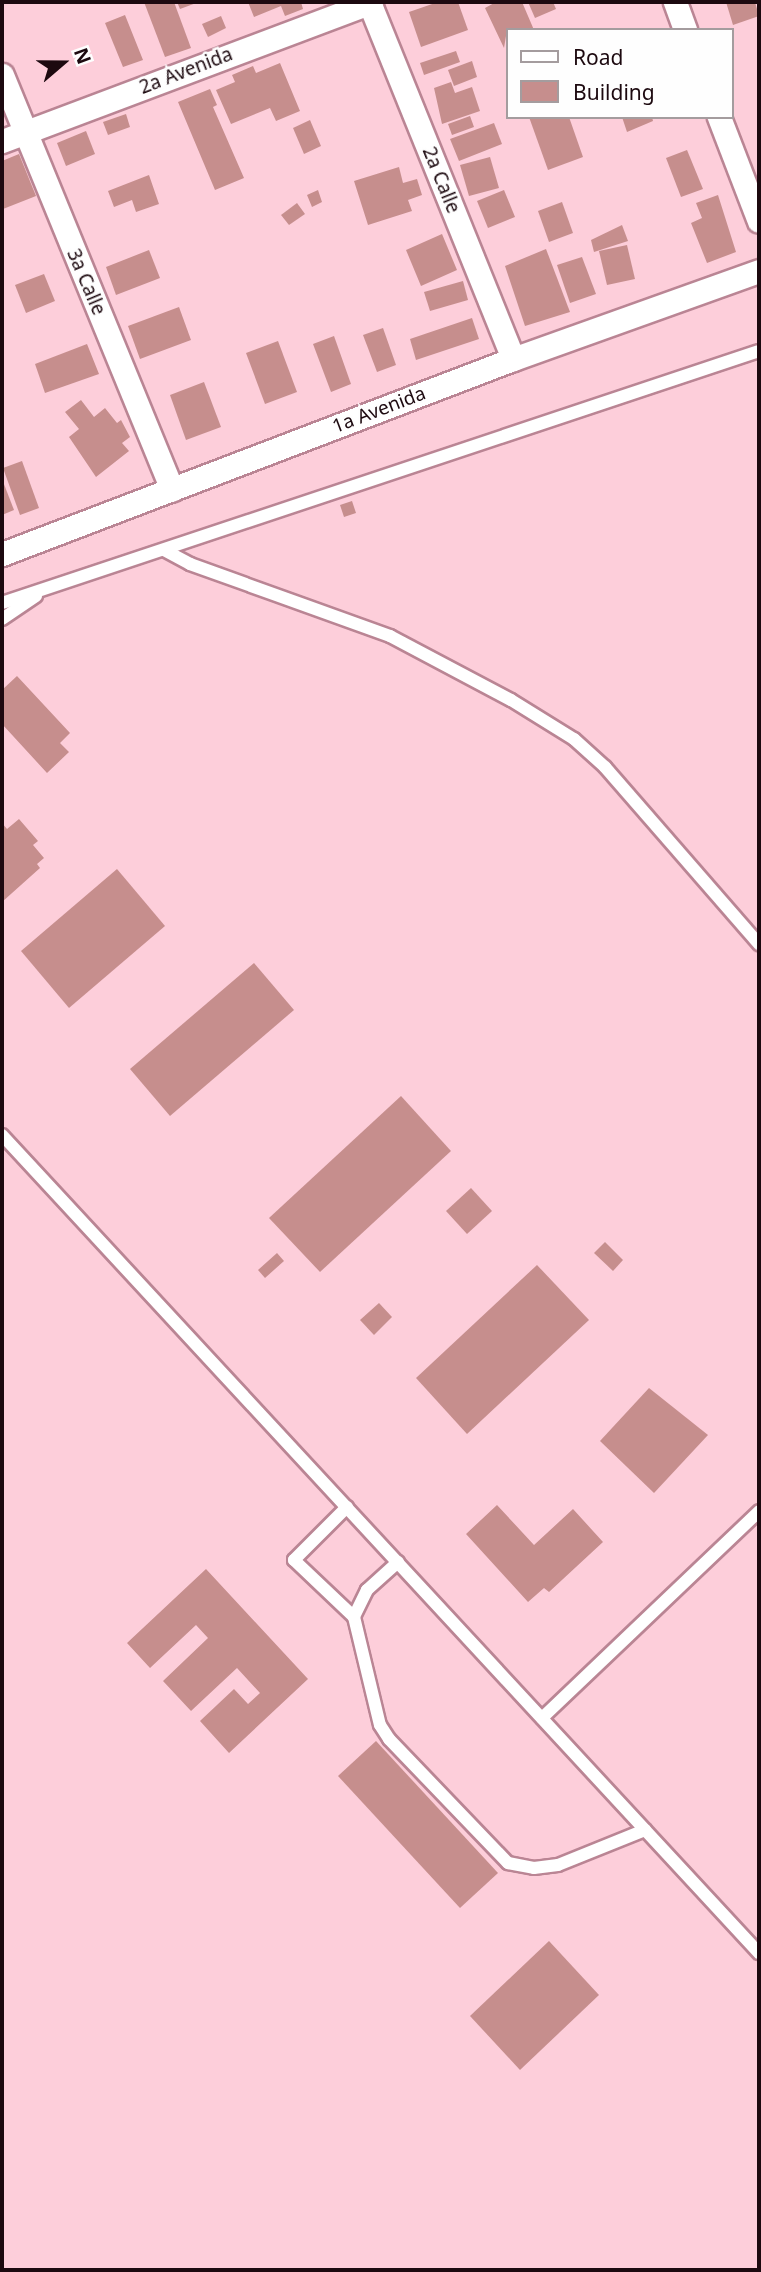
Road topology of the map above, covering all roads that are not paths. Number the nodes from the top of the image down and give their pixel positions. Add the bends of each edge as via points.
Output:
1 (370, 2) edge
2 (675, 2) edge
3 (684, 28) edge
4 (2, 75) edge
5 (720, 119) edge
6 (24, 132) junction
7 (2, 141) edge
8 (759, 221) edge
9 (759, 271) edge
10 (759, 351) edge
11 (513, 359) junction
12 (172, 489) junction
13 (164, 550) junction
14 (2, 554) edge
15 (54, 584) junction
16 (2, 603) edge
17 (2, 619) edge
18 (759, 944) edge
19 (2, 1135) edge
20 (347, 1507) junction
21 (759, 1511) edge
22 (398, 1562) junction
23 (354, 1617) junction
24 (542, 1718) junction
25 (645, 1830) junction
26 (759, 1952) edge

1 - 6 street, 2a Avenida
1 - 11 street, 2a Calle
2 - 3 street
4 - 6 street, 3a Calle
5 - 8 street
6 - 7 street, 2a Avenida
6 - 12 street, 3a Calle
9 - 11 street, 1a Avenida
10 - 13 lane
11 - 12 street, 1a Avenida
12 - 14 street, 1a Avenida
13 - 15 lane
13 - 18 lane via 190,564 390,636 574,739 605,767
15 - 16 lane
15 - 17 lane
19 - 20 lane
20 - 22 lane
20 - 23 lane via 295,1559
21 - 24 lane
22 - 23 lane via 367,1590
22 - 24 lane
23 - 25 lane via 380,1725 389,1740 508,1863 534,1868 558,1865
24 - 25 lane
25 - 26 lane

